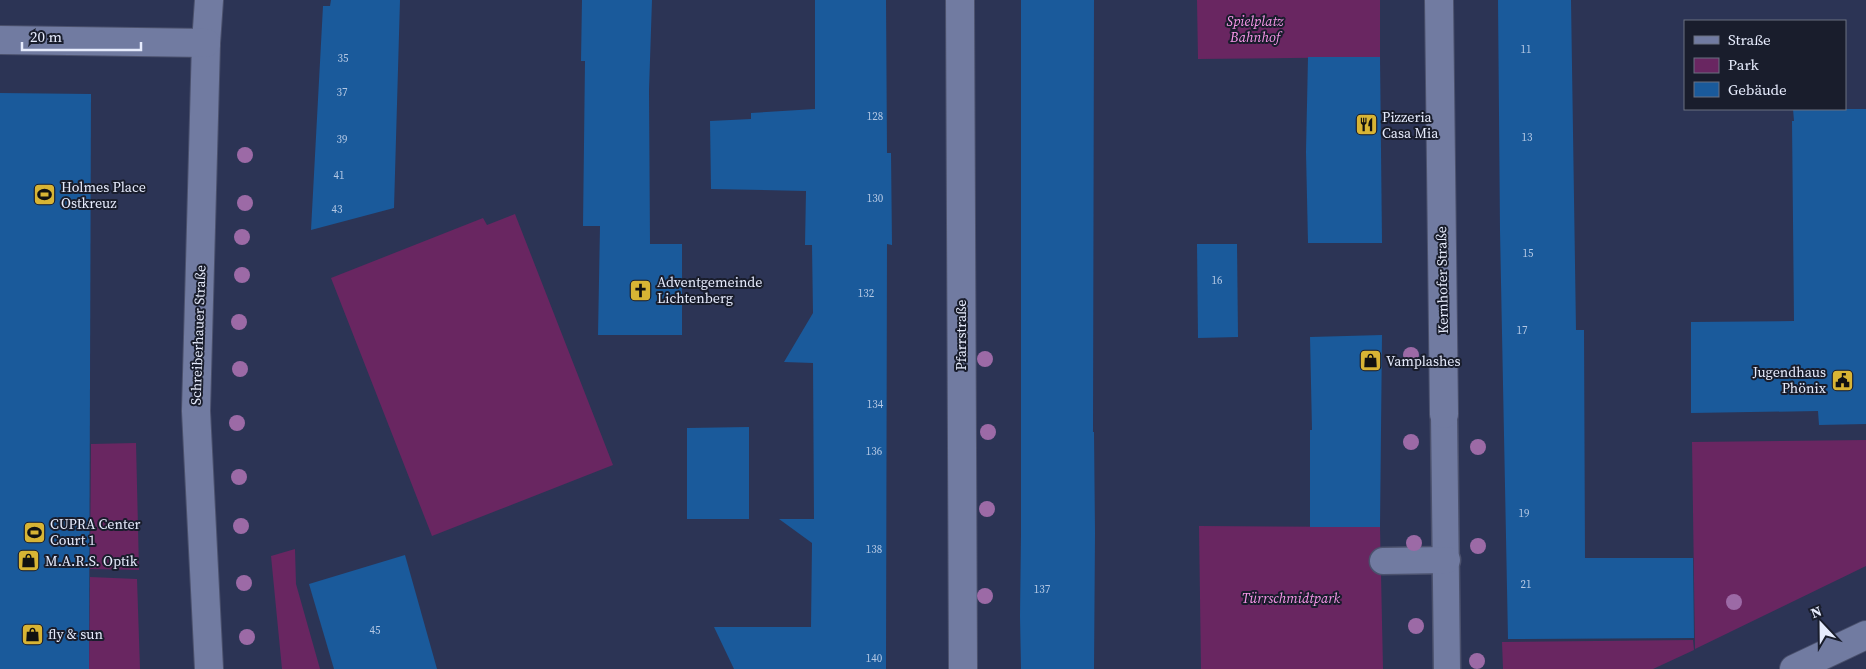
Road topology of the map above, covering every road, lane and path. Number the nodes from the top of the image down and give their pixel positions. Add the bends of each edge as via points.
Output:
1 (209, 0) edge
2 (960, 0) edge
3 (1439, 0) edge
4 (0, 40) edge
5 (206, 43) junction
6 (1444, 414) joint
7 (1447, 560) junction
8 (1383, 561) dead end
9 (1866, 635) edge
10 (210, 669) edge
11 (963, 669) edge
12 (1447, 669) edge
13 (1794, 669) edge

1 - 5 street, Schreiberhauer Straße
2 - 11 street, Pfarrstraße
3 - 6 street, Kernhofer Straße
4 - 5 street
5 - 10 street, Schreiberhauer Straße via 196,411
6 - 7 street, Kernhofer Straße
7 - 8 street
7 - 12 street, Kernhofer Straße
9 - 13 street

